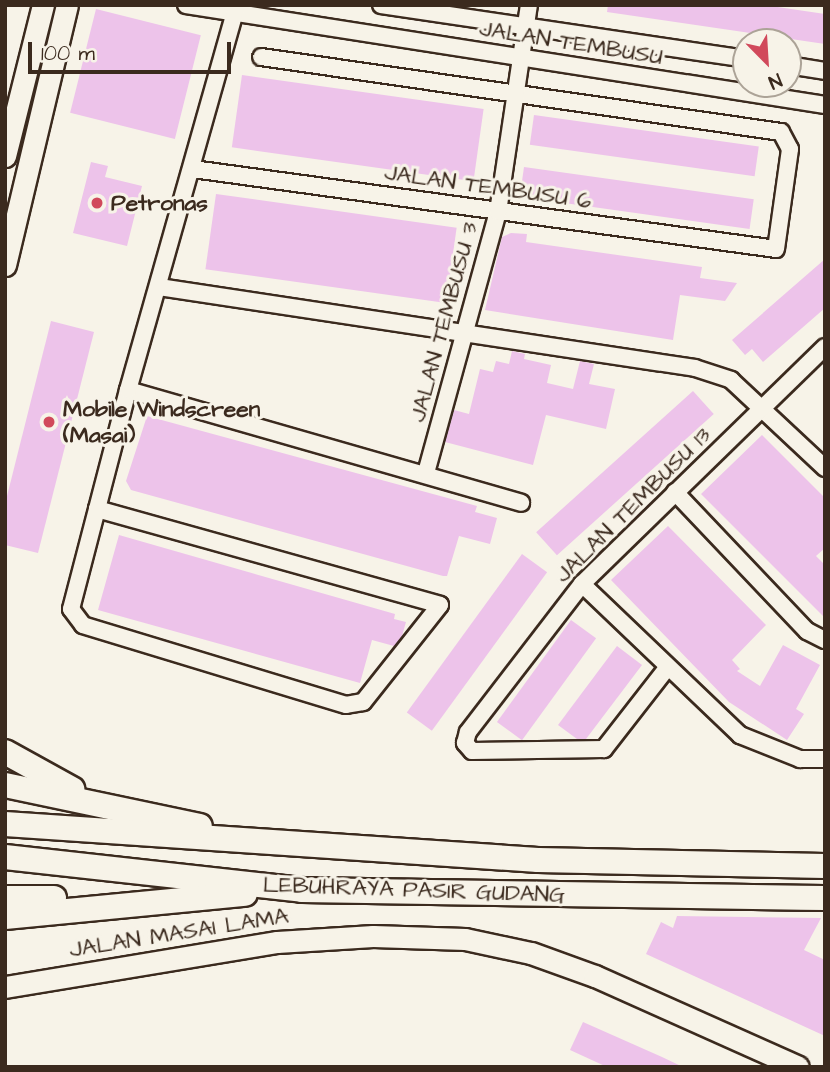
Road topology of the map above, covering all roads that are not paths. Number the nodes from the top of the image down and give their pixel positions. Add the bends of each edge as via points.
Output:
1 (30, 5) edge
2 (43, 5) edge
3 (67, 5) edge
4 (82, 5) edge
5 (186, 5) edge
6 (381, 5) edge
7 (529, 5) edge
8 (236, 9) edge
9 (526, 27) junction
10 (37, 30) junction
11 (61, 33) junction
12 (261, 57) dead end
13 (732, 57) edge
14 (522, 58) junction
15 (802, 67) edge
16 (825, 71) edge
17 (515, 91) junction
18 (825, 104) edge
19 (5, 156) edge
20 (193, 169) junction
21 (498, 212) junction
22 (5, 265) edge
23 (159, 287) junction
24 (465, 332) junction
25 (825, 346) edge
26 (128, 390) junction
27 (764, 407) junction
28 (825, 468) edge
29 (426, 473) junction
30 (675, 492) junction
31 (521, 502) dead end
32 (97, 509) junction
33 (582, 584) junction
34 (825, 640) edge
35 (667, 668) junction
36 (5, 752) edge
37 (825, 760) edge
38 (5, 785) edge
39 (147, 816) junction
40 (5, 824) edge
41 (269, 839) junction
42 (5, 857) edge
43 (825, 866) edge
44 (302, 890) junction
45 (5, 898) edge
46 (825, 898) edge
47 (124, 904) junction
48 (5, 917) edge
49 (5, 988) edge
50 (798, 1067) edge

1 - 10 main road
2 - 10 main road
3 - 11 main road
4 - 11 main road
5 - 8 street, JALAN TEMBUSU
6 - 9 street
7 - 9 street, JALAN TEMBUSU 3
8 - 14 street, JALAN TEMBUSU
8 - 20 street
9 - 13 street
9 - 14 street, JALAN TEMBUSU 3
10 - 19 main road
11 - 22 main road
12 - 17 street
14 - 17 street, JALAN TEMBUSU 3
14 - 18 street, JALAN TEMBUSU
15 - 16 street
17 - 21 street, JALAN TEMBUSU 3
17 - 21 street, JALAN TEMBUSU 6 via 781,132 790,149 776,249
20 - 21 street, JALAN TEMBUSU 6
20 - 23 street
21 - 24 street, JALAN TEMBUSU 3
23 - 24 street
23 - 26 street
24 - 27 street via 695,368 732,380
24 - 29 street, JALAN TEMBUSU 3
25 - 27 street, JALAN TEMBUSU 13
26 - 29 street
26 - 32 street
27 - 28 street
27 - 30 street, JALAN TEMBUSU 13
29 - 31 street
30 - 33 street, JALAN TEMBUSU 13
30 - 34 street via 807,631
32 - 32 street via 440,605 363,702 346,705 83,625 71,609
33 - 35 street
33 - 35 street, JALAN TEMBUSU 13 via 468,732 465,743 472,751 604,749
35 - 37 street via 740,735 800,759
36 - 39 highway via 65,786
38 - 39 highway
39 - 41 highway
40 - 41 highway, LEBUHRAYA PASIR GUDANG via 160,837
41 - 43 highway, LEBUHRAYA PASIR GUDANG via 538,860
42 - 44 highway, LEBUHRAYA PASIR GUDANG
44 - 46 highway, LEBUHRAYA PASIR GUDANG
44 - 47 highway
45 - 47 highway
47 - 48 highway
49 - 50 main road, JALAN MASAI LAMA via 277,942 373,936 465,939 531,953 595,976

